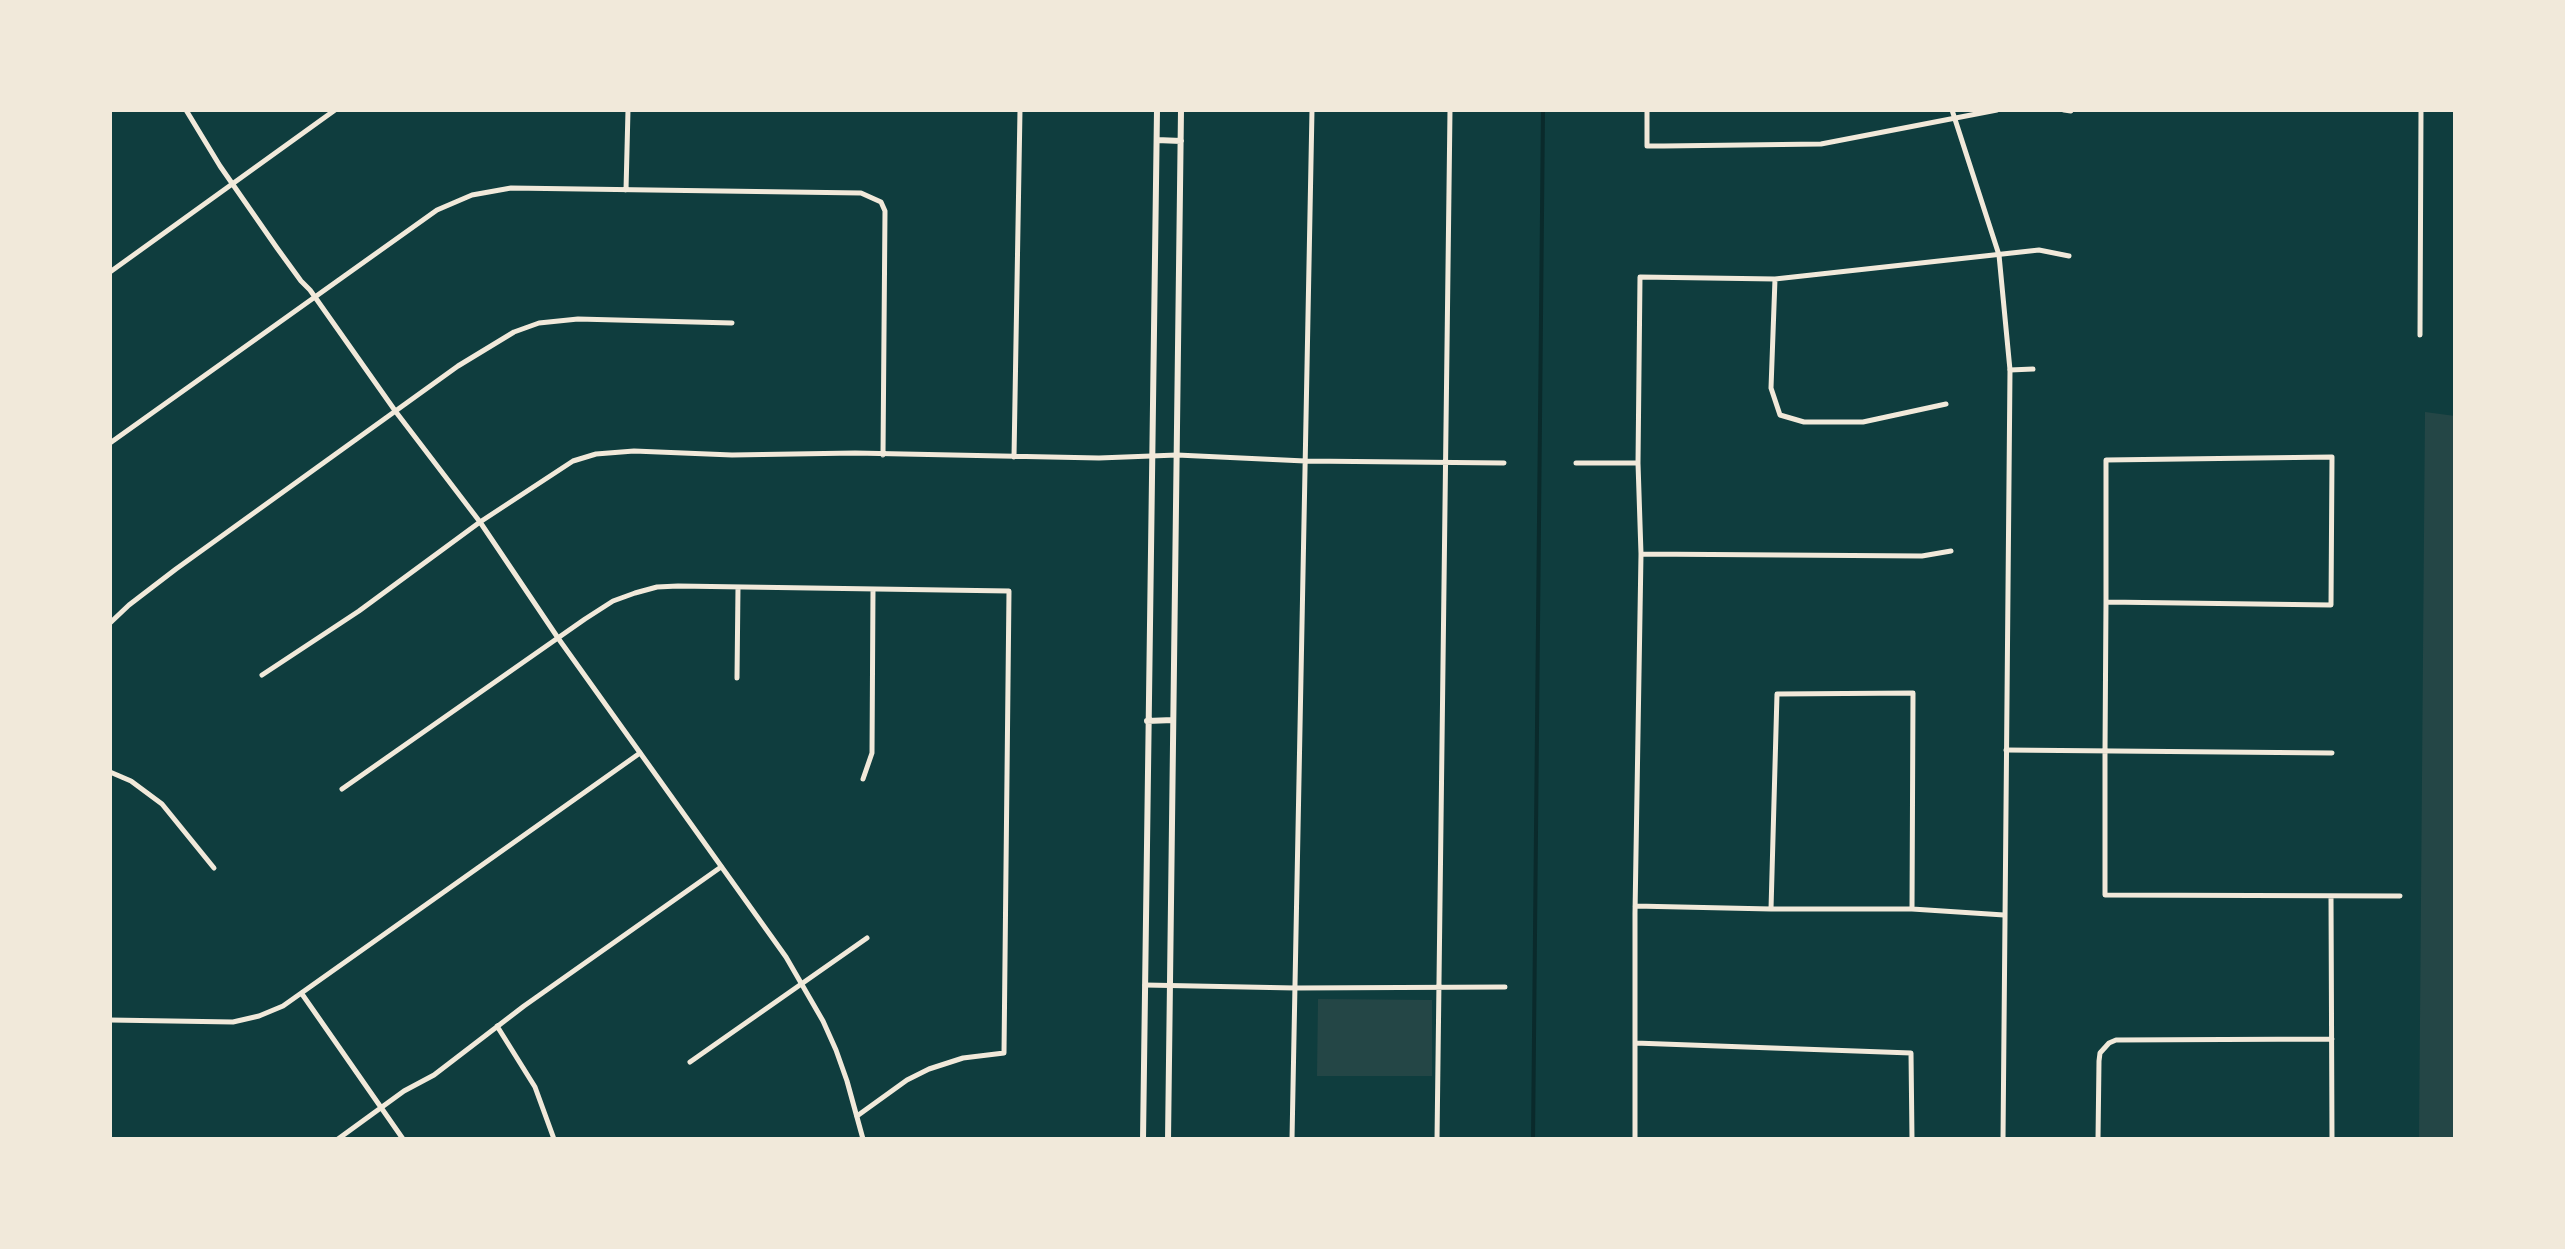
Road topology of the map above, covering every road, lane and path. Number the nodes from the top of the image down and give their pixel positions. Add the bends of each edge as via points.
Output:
1 (186, 110) edge
2 (335, 110) edge
3 (628, 110) edge
4 (1020, 110) edge
5 (1157, 110) edge
6 (1182, 110) edge
7 (1312, 110) edge
8 (1450, 110) edge
9 (1647, 110) edge
10 (1997, 110) edge
11 (2421, 110) edge
12 (1953, 113) edge
13 (1156, 140) junction
14 (1181, 141) junction
15 (233, 184) junction
16 (626, 190) junction
17 (1999, 255) junction
18 (2069, 256) dead end
19 (110, 272) edge
20 (1775, 279) junction
21 (316, 297) junction
22 (732, 322) dead end
23 (2420, 336) dead end
24 (2034, 369) dead end
25 (2010, 370) junction
26 (1946, 404) dead end
27 (396, 412) junction
28 (110, 444) edge
29 (883, 455) junction
30 (1152, 456) junction
31 (1177, 456) junction
32 (1014, 457) junction
33 (1305, 460) junction
34 (1446, 463) junction
35 (1504, 463) dead end
36 (1576, 463) dead end
37 (1638, 463) junction
38 (480, 522) junction
39 (1951, 551) dead end
40 (1641, 554) junction
41 (738, 587) junction
42 (873, 589) junction
43 (2106, 602) junction
44 (110, 623) edge
45 (558, 638) junction
46 (262, 675) dead end
47 (736, 678) dead end
48 (1147, 720) junction
49 (1173, 720) junction
50 (2006, 750) junction
51 (2105, 751) junction
52 (2332, 752) dead end
53 (640, 753) junction
54 (110, 772) edge
55 (863, 779) dead end
56 (342, 789) dead end
57 (720, 867) junction
58 (214, 868) dead end
59 (2331, 896) junction
60 (2400, 896) dead end
61 (1635, 906) junction
62 (1771, 909) junction
63 (1912, 909) junction
64 (2004, 915) junction
65 (867, 938) dead end
66 (803, 984) junction
67 (1145, 984) junction
68 (1168, 984) junction
69 (1440, 986) junction
70 (1295, 988) junction
71 (1506, 988) dead end
72 (302, 994) junction
73 (110, 1020) edge
74 (497, 1026) junction
75 (2332, 1039) junction
76 (1635, 1043) junction
77 (690, 1062) dead end
78 (382, 1108) junction
79 (857, 1116) junction
80 (338, 1139) edge
81 (403, 1139) edge
82 (554, 1139) edge
83 (862, 1139) edge
84 (1143, 1139) edge
85 (1168, 1139) edge
86 (1292, 1139) edge
87 (1437, 1139) edge
88 (1635, 1139) edge
89 (1912, 1139) edge
90 (2003, 1139) edge
91 (2098, 1139) edge
92 (2332, 1139) edge

1 - 15 street
2 - 15 street
3 - 16 street
4 - 32 street
5 - 13 main road
6 - 14 main road
7 - 33 street
8 - 34 street
9 - 12 street via 1647,146 1821,144
10 - 12 street
11 - 23 street
12 - 17 street
13 - 14 main road
13 - 30 main road
14 - 31 main road
15 - 19 street
15 - 21 street
16 - 21 street via 472,194 437,210
16 - 29 street via 861,193 881,202
17 - 18 street via 2039,250
17 - 20 street
17 - 25 street
20 - 26 street via 1771,388 1780,415 1863,422
20 - 37 street via 1640,277
21 - 27 street
21 - 28 street
22 - 27 street via 539,324 492,344
24 - 25 street
25 - 50 street
27 - 38 street
27 - 44 street
29 - 32 street
29 - 38 street via 596,454 573,461
30 - 31 street
30 - 32 street
30 - 48 main road
31 - 33 street
31 - 49 main road
33 - 34 street
33 - 70 street
34 - 35 street
34 - 69 street
36 - 37 street
37 - 40 street
38 - 45 street
38 - 46 street
39 - 40 street
40 - 61 street
41 - 42 street
41 - 45 street via 656,587 613,601
41 - 47 street
42 - 55 street via 872,753
42 - 79 street via 1010,591 1004,1054 928,1069
43 - 43 street via 2106,460 2332,457 2332,605
43 - 51 street
45 - 53 street
45 - 56 street
48 - 49 main road
48 - 67 main road
49 - 68 main road
50 - 51 street
50 - 64 street
51 - 52 street
51 - 59 street via 2104,895
53 - 57 street
53 - 72 street
54 - 58 street via 162,804
57 - 66 street
57 - 74 street
59 - 60 street
59 - 75 street
61 - 62 street
61 - 76 street
62 - 63 street
62 - 63 street via 1777,694 1913,693
63 - 64 street
64 - 90 street
65 - 66 street
66 - 77 street
66 - 79 street via 836,1050
67 - 68 street
67 - 84 main road
68 - 70 street
68 - 85 main road
69 - 70 street
69 - 71 street
69 - 87 street
70 - 86 street
72 - 73 street via 232,1022
72 - 78 street
74 - 78 street
74 - 82 street via 535,1088
75 - 91 street via 2116,1040 2099,1061
75 - 92 street
76 - 88 street
76 - 89 street via 1911,1053
78 - 80 street
78 - 81 street
79 - 83 street

